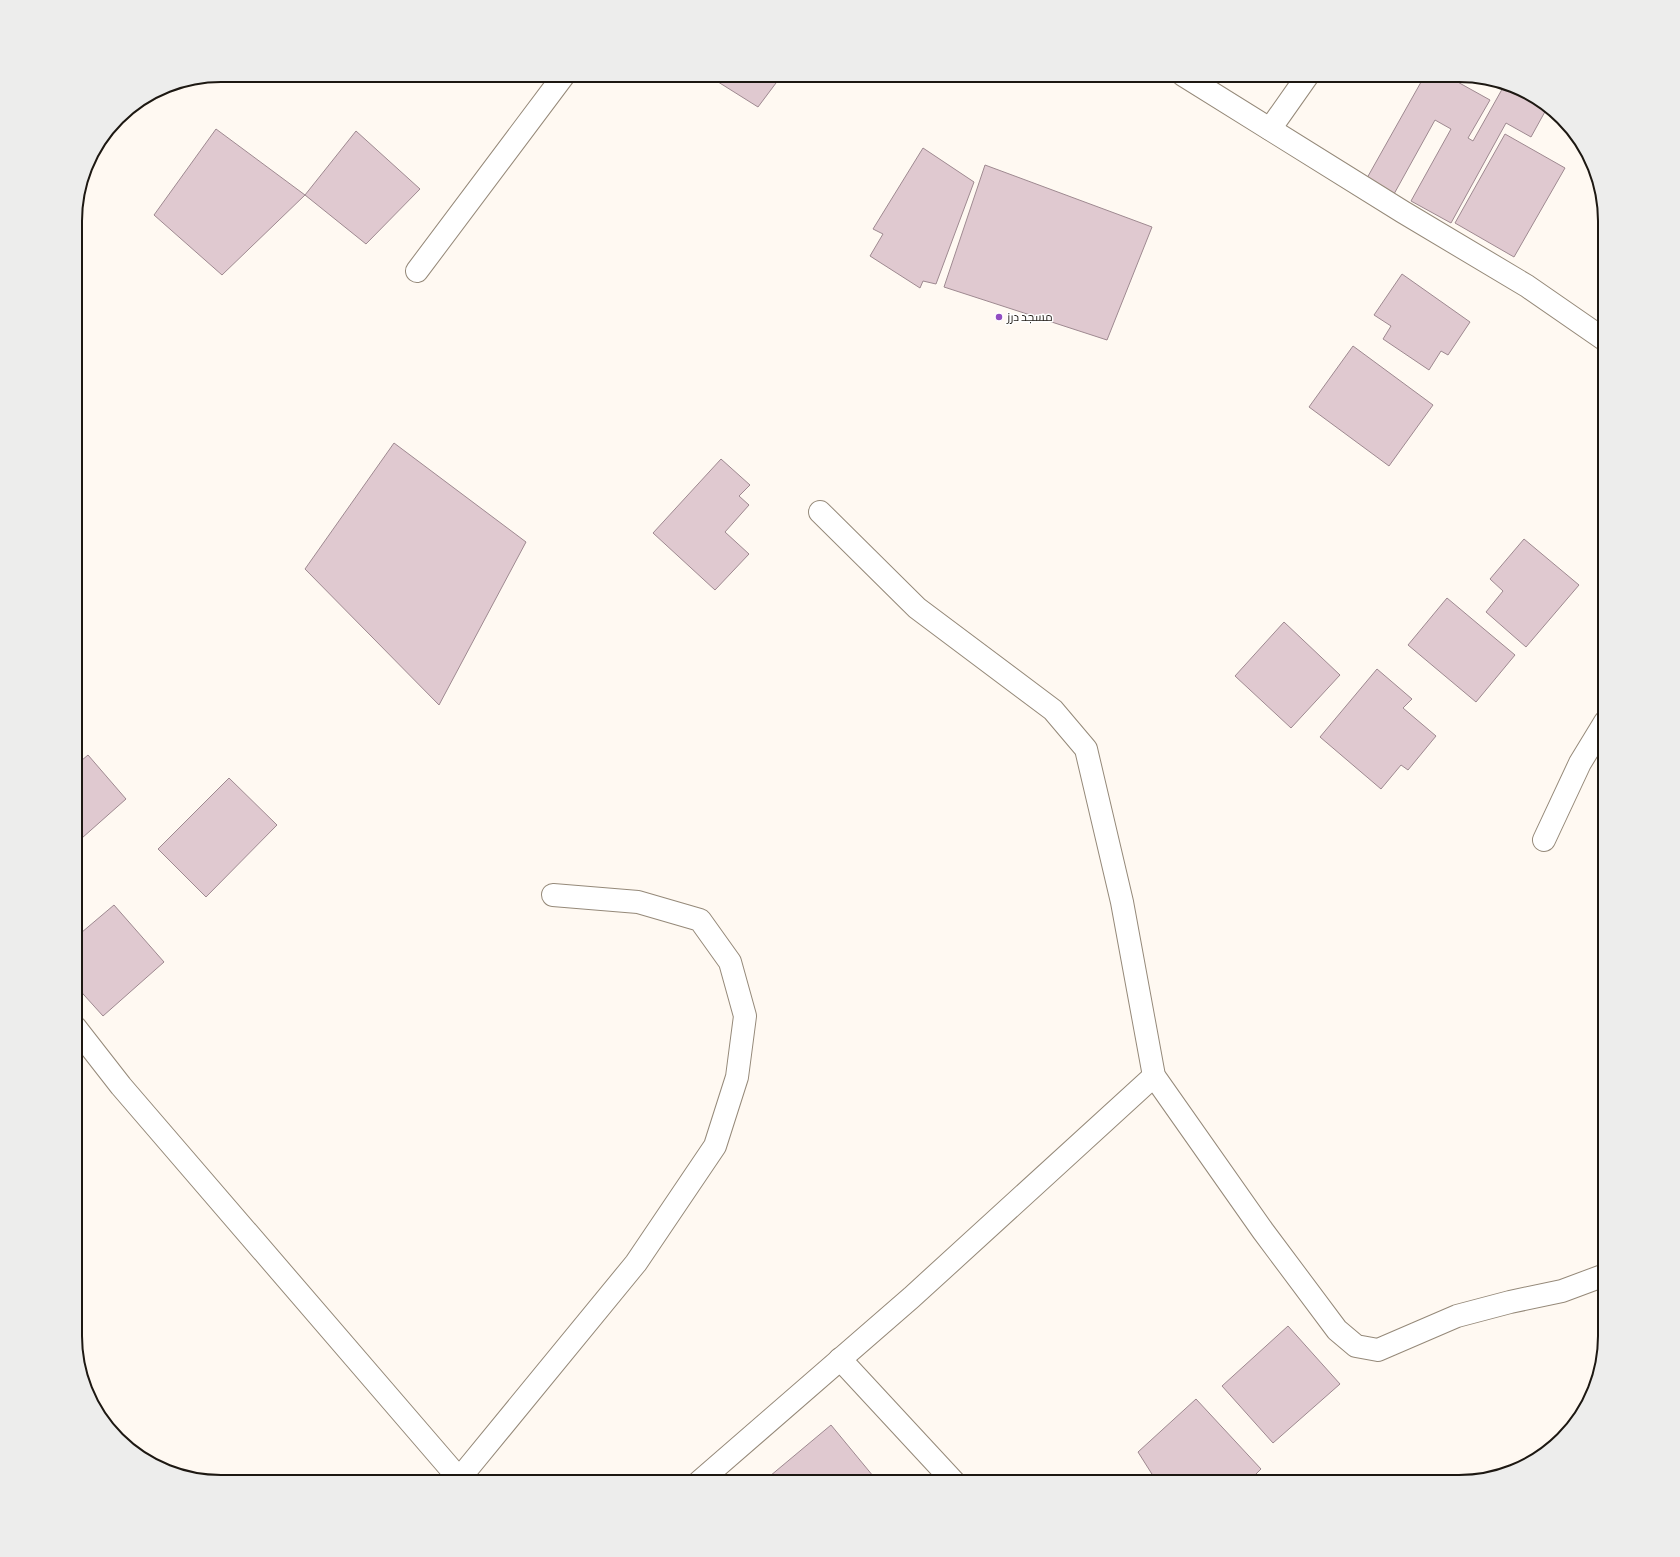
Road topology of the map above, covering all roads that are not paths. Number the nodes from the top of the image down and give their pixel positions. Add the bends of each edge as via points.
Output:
1 (559, 82) edge
2 (1195, 82) edge
3 (1303, 82) edge
4 (1270, 129) junction
5 (417, 271) dead end
6 (1598, 335) edge
7 (820, 512) dead end
8 (1598, 733) edge
9 (1544, 840) dead end
10 (553, 895) dead end
11 (82, 1036) edge
12 (1154, 1076) junction
13 (1598, 1278) edge
14 (840, 1359) junction
15 (456, 1475) edge
16 (464, 1475) edge
17 (707, 1475) edge
18 (948, 1475) edge

1 - 5 street
2 - 4 street
3 - 4 street
4 - 6 street via 1527,286
7 - 12 street via 917,608 1053,710 1086,749 1122,902
8 - 9 street via 1580,763
10 - 16 street via 638,902 700,920 730,962 745,1016 738,1077 715,1146 636,1263
11 - 15 street via 121,1086
12 - 13 street via 1268,1237 1338,1330 1356,1346 1378,1350 1457,1316 1562,1292
12 - 14 street via 912,1297
14 - 17 street
14 - 18 street

